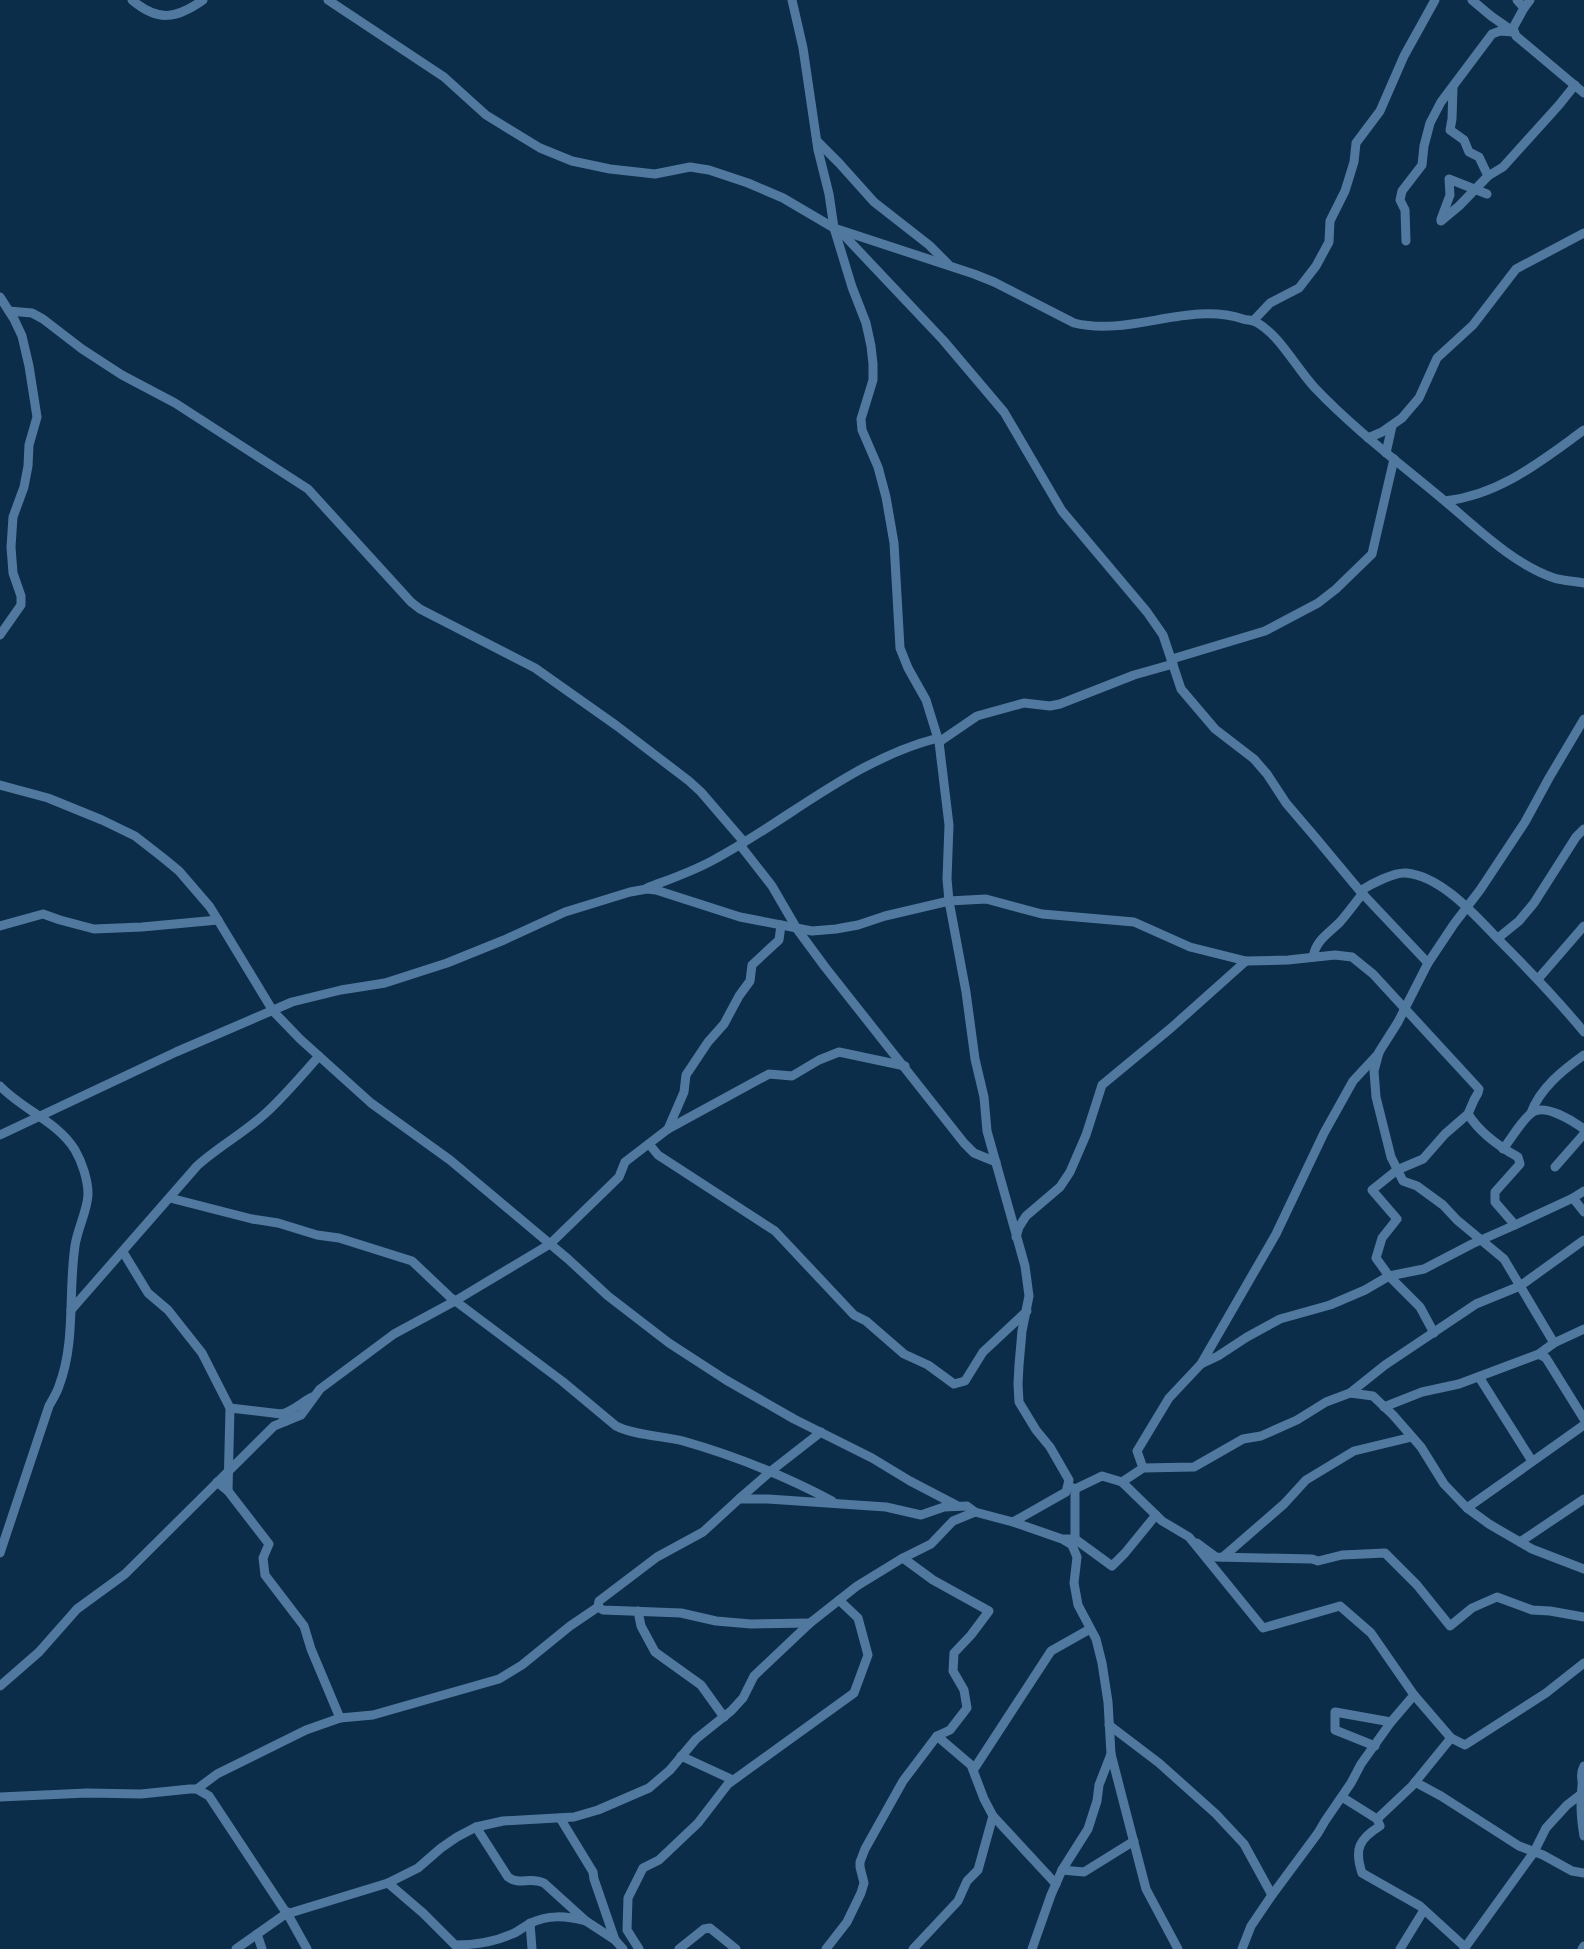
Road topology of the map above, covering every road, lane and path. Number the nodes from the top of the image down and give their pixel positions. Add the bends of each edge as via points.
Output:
1 (132, 0) edge
2 (203, 0) edge
3 (328, 0) edge
4 (792, 0) edge
5 (1435, 0) edge
6 (1472, 0) edge
7 (1517, 0) edge
8 (1530, 0) edge
9 (1524, 8) junction
10 (1514, 32) junction
11 (1575, 85) junction
12 (1453, 87) junction
13 (1584, 93) edge
14 (817, 141) junction
15 (1488, 176) junction
16 (1475, 190) junction
17 (1488, 194) dead end
18 (836, 229) junction
19 (1584, 233) edge
20 (1406, 241) dead end
21 (950, 266) junction
22 (0, 297) edge
23 (9, 311) junction
24 (1253, 321) junction
25 (1392, 426) junction
26 (1584, 430) edge
27 (1368, 438) junction
28 (1386, 453) junction
29 (1394, 459) junction
30 (1445, 501) junction
31 (1584, 583) edge
32 (0, 635) edge
33 (1172, 661) junction
34 (1584, 719) edge
35 (938, 740) junction
36 (0, 785) edge
37 (1584, 829) edge
38 (1576, 837) junction
39 (742, 844) junction
40 (1584, 844) edge
41 (647, 888) junction
42 (1361, 892) junction
43 (949, 901) junction
44 (1467, 907) junction
45 (218, 920) junction
46 (781, 925) junction
47 (0, 926) edge
48 (1584, 926) edge
49 (797, 929) junction
50 (1498, 938) junction
51 (1313, 957) junction
52 (1246, 961) junction
53 (1428, 963) junction
54 (1538, 979) junction
55 (1405, 1008) junction
56 (273, 1011) junction
57 (1584, 1032) edge
58 (1379, 1052) junction
59 (1584, 1055) edge
60 (319, 1056) junction
61 (905, 1066) junction
62 (0, 1086) edge
63 (1531, 1113) junction
64 (1468, 1114) junction
65 (41, 1117) junction
66 (668, 1129) junction
67 (1584, 1129) edge
68 (1584, 1134) edge
69 (0, 1135) edge
70 (649, 1144) junction
71 (1503, 1149) junction
72 (996, 1162) junction
73 (1556, 1167) dead end
74 (1397, 1170) junction
75 (1584, 1191) edge
76 (170, 1198) junction
77 (1573, 1198) junction
78 (1584, 1212) edge
79 (1515, 1225) junction
80 (1016, 1237) junction
81 (1481, 1240) junction
82 (1584, 1240) edge
83 (550, 1244) junction
84 (123, 1252) junction
85 (1389, 1276) junction
86 (1520, 1286) junction
87 (455, 1301) junction
88 (71, 1310) junction
89 (1027, 1310) junction
90 (1584, 1329) edge
91 (1434, 1333) junction
92 (1554, 1343) junction
93 (1540, 1354) junction
94 (1201, 1364) junction
95 (1479, 1377) junction
96 (1350, 1393) junction
97 (1384, 1406) junction
98 (230, 1408) junction
99 (283, 1418) junction
100 (1584, 1419) edge
101 (1584, 1425) edge
102 (821, 1432) junction
103 (1412, 1437) junction
104 (1532, 1461) junction
105 (1143, 1468) junction
106 (228, 1471) junction
107 (771, 1471) junction
108 (217, 1482) junction
109 (1122, 1482) junction
110 (1072, 1488) junction
111 (228, 1491) junction
112 (739, 1499) junction
113 (1584, 1499) edge
114 (834, 1503) junction
115 (956, 1505) junction
116 (1467, 1508) junction
117 (975, 1512) junction
118 (1156, 1515) junction
119 (1013, 1522) junction
120 (1189, 1537) junction
121 (1062, 1539) junction
122 (1075, 1540) junction
123 (1520, 1542) junction
124 (0, 1552) edge
125 (1223, 1557) junction
126 (904, 1558) junction
127 (1584, 1569) edge
128 (839, 1600) junction
129 (598, 1607) junction
130 (638, 1611) junction
131 (1584, 1617) edge
132 (810, 1623) junction
133 (1090, 1629) junction
134 (1584, 1663) edge
135 (0, 1686) edge
136 (1414, 1695) junction
137 (724, 1717) junction
138 (340, 1718) junction
139 (1391, 1722) junction
140 (1109, 1725) junction
141 (937, 1736) junction
142 (1452, 1738) junction
143 (1375, 1746) junction
144 (1111, 1754) junction
145 (681, 1756) junction
146 (1584, 1766) edge
147 (974, 1769) junction
148 (733, 1780) junction
149 (1415, 1782) junction
150 (1582, 1788) edge
151 (197, 1789) junction
152 (0, 1797) edge
153 (1342, 1797) junction
154 (993, 1816) junction
155 (560, 1818) junction
156 (1377, 1819) junction
157 (476, 1827) junction
158 (1584, 1836) edge
159 (1134, 1841) junction
160 (1534, 1852) junction
161 (1062, 1870) junction
162 (1584, 1873) edge
163 (388, 1883) junction
164 (1056, 1884) junction
165 (1272, 1894) junction
166 (1424, 1910) junction
167 (287, 1913) junction
168 (586, 1921) junction
169 (530, 1923) junction
170 (257, 1934) junction
171 (615, 1940) junction
172 (1584, 1946) edge
173 (1464, 1948) edge
174 (236, 1949) edge
175 (262, 1949) edge
176 (307, 1949) edge
177 (532, 1949) edge
178 (623, 1949) edge
179 (639, 1949) edge
180 (679, 1949) edge
181 (736, 1949) edge
182 (826, 1949) edge
183 (913, 1949) edge
184 (1032, 1949) edge
185 (1178, 1949) edge
186 (1242, 1949) edge
187 (1400, 1949) edge
188 (1582, 1949) edge

1 - 2 street via 152,14 163,16 176,15
3 - 18 street via 444,77 486,115 540,148 572,161 610,169 655,174 690,167 709,170 783,198
4 - 14 street
5 - 24 street via 1404,56 1380,111 1356,143 1346,191 1330,221 1329,242 1316,266 1299,288 1270,303
6 - 10 street
7 - 9 street
8 - 9 street
9 - 10 street
10 - 11 street
10 - 12 street via 1500,30 1492,34
11 - 13 street
11 - 15 street via 1503,167
12 - 15 street via 1450,130 1464,140 1469,152 1479,157
12 - 20 street via 1430,123 1422,166 1402,191 1400,200 1404,210
14 - 18 street
14 - 21 street via 874,202 929,245
15 - 16 street
16 - 16 street via 1449,179 1450,195 1441,221
16 - 17 street
18 - 21 street
18 - 33 street via 870,261 994,398 1058,504 1163,634
18 - 35 street via 866,323 874,364 861,424 886,497 894,543 900,648 926,700
19 - 25 street via 1516,269 1473,325 1437,358 1419,398
21 - 24 street via 994,282 1083,326 1166,320 1201,312
22 - 23 street
23 - 32 street via 22,336 37,417 29,445 24,487 13,517 12,573 21,605
23 - 39 street via 32,313 43,319 122,375 174,403 308,489 411,602 435,618 535,668 578,697 701,792
24 - 27 street via 1274,337 1313,386
25 - 27 street
25 - 28 street
26 - 30 street via 1506,483 1471,497
27 - 28 street
28 - 29 street
29 - 30 street
29 - 33 street via 1372,554 1336,589 1318,603 1265,631
30 - 31 street via 1514,558 1555,579
33 - 35 street via 1060,704 1024,704 977,716
33 - 42 street via 1178,684 1185,695 1215,729 1254,759 1286,803
34 - 44 street via 1525,822
35 - 39 street via 891,753 837,783
35 - 43 street via 948,825
36 - 45 street via 48,798 135,836 179,871
37 - 38 street
38 - 40 street
38 - 50 street via 1534,903
39 - 41 street via 716,859
39 - 49 street
41 - 46 street via 740,917
41 - 56 street via 565,912 496,944 385,984 324,994 292,1002
42 - 44 street via 1372,883 1404,873 1434,883
42 - 51 street via 1338,924 1320,940
42 - 53 street
43 - 49 street via 836,929
43 - 52 street via 986,899 1042,914 1134,922 1190,947
43 - 72 street via 984,1097 987,1131
44 - 50 street
44 - 53 street
45 - 47 street via 94,928 43,914
45 - 56 street
46 - 49 street
46 - 66 street via 779,940 752,965 750,981 724,1024 686,1075 684,1092
48 - 54 street
49 - 61 street
50 - 54 street
51 - 52 street
51 - 55 street via 1352,957
52 - 80 street via 1102,1086 1070,1172 1060,1186 1026,1216
53 - 55 street
54 - 57 street
55 - 58 street
55 - 64 street via 1479,1089
56 - 60 street
56 - 65 street via 176,1052
58 - 74 street via 1374,1071 1376,1097
58 - 94 street via 1353,1081 1324,1133 1276,1234
59 - 63 street via 1558,1075 1534,1104
60 - 76 street via 268,1111 207,1158
60 - 83 street via 371,1103 450,1160
61 - 66 street via 840,1052 792,1076 769,1074
61 - 72 street via 974,1153
62 - 65 street
63 - 67 street via 1539,1109 1555,1113
63 - 71 street
64 - 71 street via 1476,1126
64 - 74 street via 1423,1159
65 - 69 street
65 - 88 street via 75,1151 86,1182 87,1203 73,1257
66 - 70 street
68 - 73 street
70 - 83 street via 625,1162 619,1177
70 - 89 street via 658,1155 775,1231 854,1315 866,1321 904,1354 928,1365 954,1384 965,1381 983,1352
71 - 79 street via 1518,1157 1520,1164 1495,1192 1495,1202
72 - 80 street
74 - 81 street via 1404,1181 1417,1186 1443,1205
74 - 85 street via 1372,1190 1397,1219 1382,1238 1376,1258
75 - 77 street
76 - 84 street
76 - 87 street via 339,1238 404,1258
77 - 78 street
77 - 79 street
79 - 81 street
80 - 89 street via 1025,1266 1029,1296
81 - 85 street via 1424,1269
81 - 86 street via 1504,1259
82 - 86 street
83 - 87 street
83 - 102 street via 608,1296 690,1358
84 - 88 street
84 - 98 street via 148,1293 168,1310 202,1353
85 - 91 street via 1420,1307
85 - 94 street via 1330,1304 1280,1319
86 - 91 street via 1476,1304
86 - 92 street
87 - 99 street via 394,1334 320,1389 300,1415
87 - 107 street via 616,1426 683,1441
88 - 124 street via 65,1366 59,1387 49,1406
89 - 110 street via 1019,1364 1019,1402 1055,1455
90 - 92 street
91 - 96 street
92 - 93 street
93 - 95 street
93 - 100 street via 1546,1358
94 - 105 street via 1169,1398 1137,1451
95 - 97 street
95 - 104 street
96 - 97 street via 1373,1396
96 - 105 street via 1261,1436 1243,1439 1194,1467
97 - 103 street
98 - 99 street
98 - 106 street
99 - 106 street
101 - 104 street
102 - 107 street
102 - 115 street
103 - 116 street via 1444,1484
103 - 125 street via 1354,1452 1306,1480 1284,1504
104 - 116 street
105 - 109 street
106 - 108 street
106 - 111 street
107 - 112 street
107 - 114 street
108 - 111 street
108 - 135 street via 125,1574 77,1610 39,1652
109 - 110 street via 1102,1476
109 - 118 street
110 - 119 street
110 - 122 street
111 - 138 street via 269,1544 263,1558 265,1575 304,1626
112 - 114 street
112 - 129 street via 703,1532 657,1557 599,1601
113 - 123 street
114 - 115 street via 886,1507 921,1515
115 - 117 street via 967,1506
116 - 123 street
117 - 119 street
117 - 126 street via 953,1521 931,1544
118 - 120 street
118 - 122 street via 1112,1566
119 - 121 street
120 - 125 street via 1216,1557
120 - 136 street via 1262,1628 1340,1606 1371,1633
121 - 122 street
121 - 133 street via 1072,1545 1077,1557 1074,1583 1078,1605
123 - 127 street
125 - 131 street via 1318,1561 1342,1555 1385,1553 1417,1585 1450,1626 1472,1608 1497,1597 1532,1610
126 - 128 street
126 - 141 street via 933,1580 989,1611 954,1653 953,1671 964,1690 967,1708 950,1730
128 - 132 street
128 - 148 street via 858,1618 868,1655 854,1693
129 - 130 street
129 - 138 street via 522,1665 499,1678 373,1715
130 - 132 street via 681,1613 751,1624
130 - 137 street via 641,1626 655,1652 701,1685
132 - 137 street via 754,1676 742,1698
133 - 140 street via 1102,1663
133 - 147 street via 1051,1651
134 - 142 street via 1546,1693 1465,1745
136 - 139 street
136 - 142 street
137 - 145 street via 696,1739
138 - 151 street via 306,1730 217,1774
139 - 143 street
139 - 143 street via 1335,1712 1335,1730
140 - 144 street
140 - 165 street via 1216,1814 1244,1844
141 - 147 street
141 - 182 street via 903,1781 865,1849 860,1868 864,1883 861,1894 847,1922
142 - 149 street
143 - 153 street
144 - 159 street
144 - 161 street via 1088,1829
145 - 148 street
145 - 155 street via 649,1788 598,1810
146 - 150 street via 1580,1775
147 - 154 street
148 - 179 street via 691,1829 659,1860 643,1868 628,1898 627,1930
149 - 156 street
149 - 160 street
150 - 158 street
150 - 160 street via 1550,1823
151 - 152 street via 141,1794
151 - 167 street via 208,1796
153 - 156 street
153 - 165 street
154 - 164 street
154 - 183 street via 978,1870 967,1880 958,1901
155 - 157 street via 503,1821
155 - 171 street via 593,1872
156 - 166 street via 1380,1826 1368,1834 1359,1847 1358,1861 1362,1873
157 - 163 street via 449,1842 418,1868
157 - 168 street via 508,1877 516,1882 536,1879 544,1883
159 - 161 street via 1084,1872
159 - 185 street via 1146,1889
160 - 162 street
160 - 173 street
161 - 164 street
163 - 167 street
163 - 169 street via 455,1945 496,1940 514,1934
164 - 184 street
165 - 186 street via 1251,1926
166 - 173 street
166 - 187 street
167 - 170 street
167 - 176 street
168 - 169 street via 560,1916
168 - 171 street
169 - 177 street
170 - 174 street
170 - 175 street
171 - 178 street
172 - 188 street
180 - 181 street via 704,1929 710,1928

